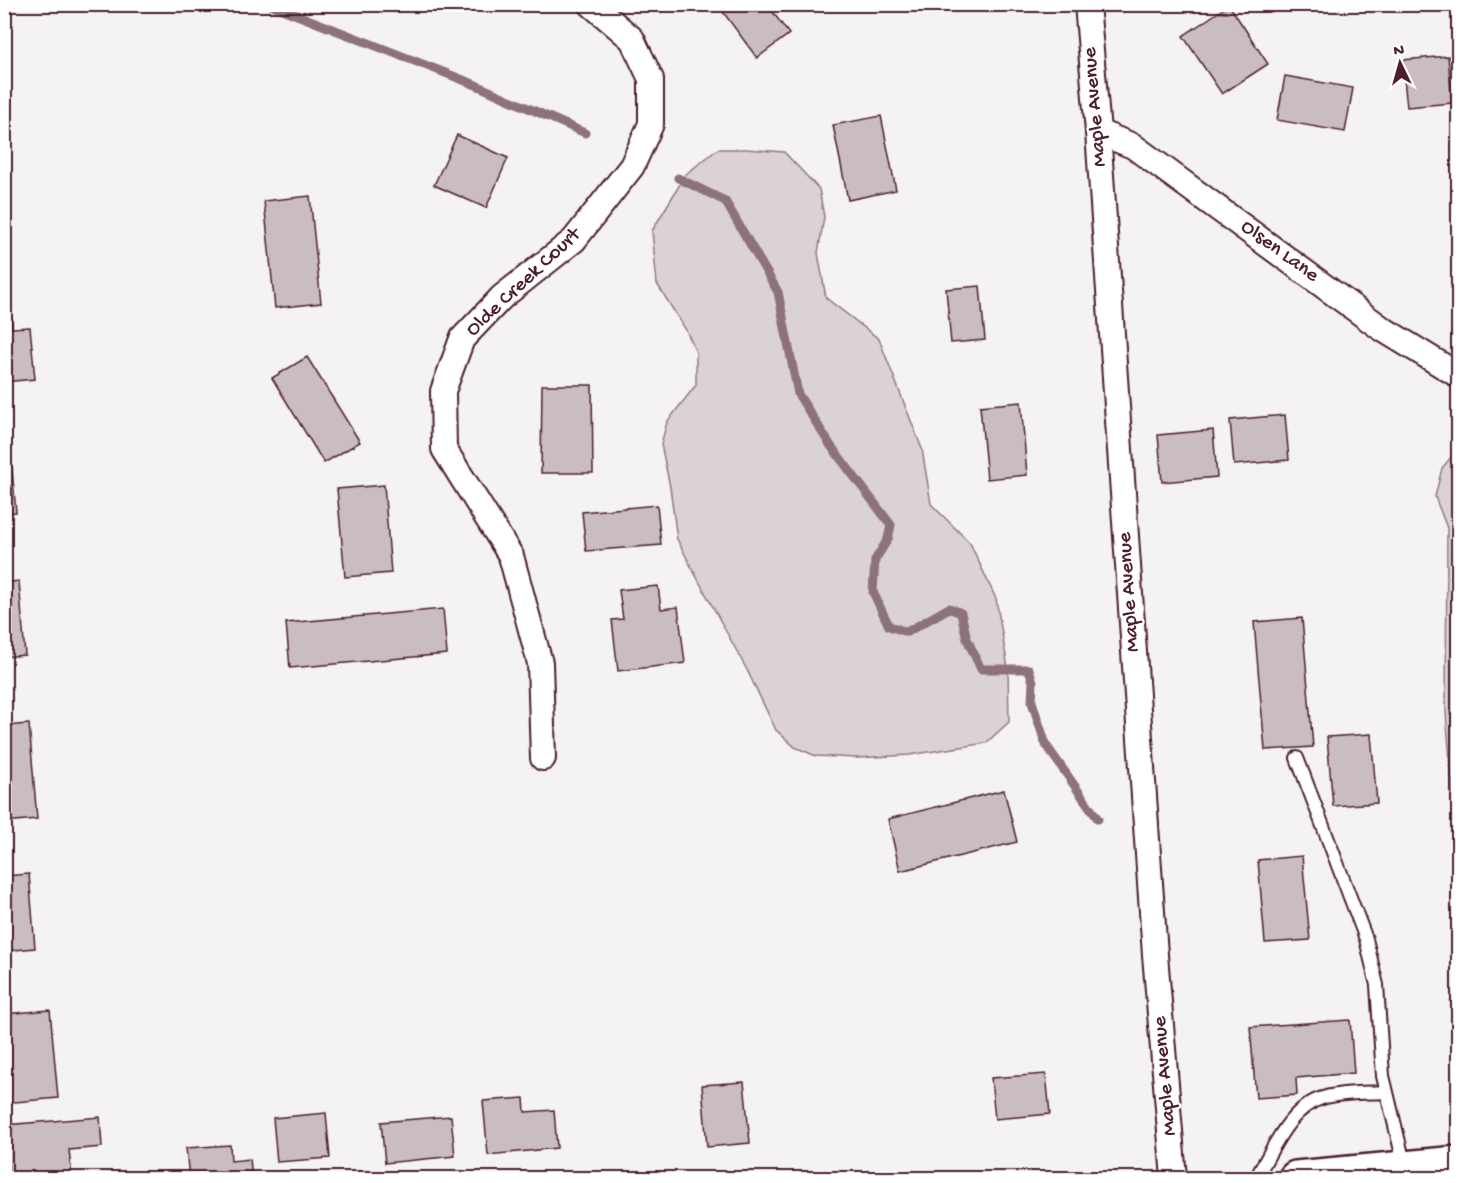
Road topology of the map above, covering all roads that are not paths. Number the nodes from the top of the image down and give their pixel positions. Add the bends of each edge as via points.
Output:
1 (591, 4) edge
2 (1087, 4) edge
3 (1098, 132) junction
4 (1458, 375) edge
5 (543, 758) dead end
6 (1297, 758) dead end
7 (1386, 1092) junction
8 (1458, 1163) edge
9 (1406, 1168) junction
10 (1174, 1179) edge
11 (1256, 1179) edge
12 (1296, 1179) edge

1 - 5 street, Olde Creek Court via 632,39 651,79 651,124 632,166 574,240 502,297 462,339 443,391 444,448 511,556 540,663
2 - 3 street, Maple Avenue
3 - 4 street, Olsen Lane via 1133,146 1381,328
3 - 10 street, Maple Avenue
6 - 7 lane via 1366,939 1377,985
7 - 9 lane
7 - 11 lane via 1326,1097 1304,1107 1281,1134
8 - 9 street
9 - 12 street

